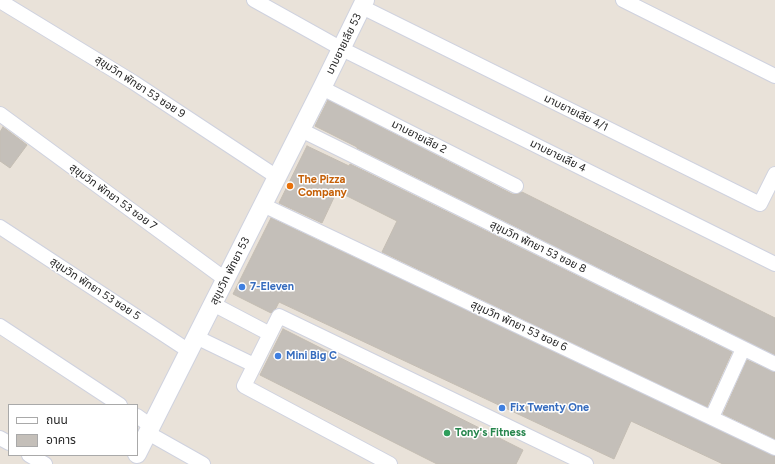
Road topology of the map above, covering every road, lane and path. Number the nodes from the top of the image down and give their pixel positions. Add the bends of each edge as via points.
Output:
1 (254, 0) edge
2 (622, 0) edge
3 (0, 1) edge
4 (364, 4) edge
5 (342, 49) junction
6 (775, 76) edge
7 (322, 88) junction
8 (0, 114) edge
9 (301, 130) junction
10 (775, 174) edge
11 (278, 177) junction
12 (516, 186) dead end
13 (263, 205) junction
14 (0, 227) edge
15 (775, 264) edge
16 (225, 279) junction
17 (213, 304) junction
18 (0, 326) edge
19 (270, 334) junction
20 (193, 344) junction
21 (743, 349) junction
22 (775, 364) edge
23 (254, 365) junction
24 (118, 404) edge
25 (712, 417) junction
26 (145, 425) edge
27 (775, 448) edge
28 (138, 450) edge
29 (31, 456) edge
30 (565, 460) edge
31 (45, 464) edge
32 (203, 464) edge
33 (390, 464) edge
34 (586, 464) edge

1 - 5 street, มาบยายเลีย 4
2 - 6 street
3 - 11 street, สุขุมวิท พัทยา 53 ซอย 9 via 133,82
4 - 5 street, มาบยายเลีย 53
4 - 10 street, มาบยายเลีย 4/1 via 760,204
5 - 7 street, มาบยายเลีย 53
5 - 15 street, มาบยายเลีย 4
7 - 9 street, สุขุมวิท พัทยา 53
7 - 12 street, มาบยายเลีย 2
8 - 16 street, สุขุมวิท พัทยา 53 ซอย 7
9 - 11 street, สุขุมวิท พัทยา 53
9 - 21 street, สุขุมวิท พัทยา 53 ซอย 8
11 - 13 street, สุขุมวิท พัทยา 53
13 - 16 street, สุขุมวิท พัทยา 53
13 - 25 street, สุขุมวิท พัทยา 53 ซอย 6
14 - 20 street, สุขุมวิท พัทยา 53 ซอย 5
16 - 17 street, สุขุมวิท พัทยา 53
17 - 19 street
17 - 20 street, สุขุมวิท พัทยา 53
18 - 24 street
19 - 23 street
19 - 30 street via 279,316
20 - 23 street, สุขุมวิท พัทยา 53 ซอย 5
20 - 26 street, สุขุมวิท พัทยา 53
21 - 22 street, สุขุมวิท พัทยา 53 ซอย 8
21 - 25 street
23 - 33 street via 244,386
25 - 27 street, สุขุมวิท พัทยา 53 ซอย 6
26 - 28 street, สุขุมวิท พัทยา 53
26 - 32 street
29 - 31 street
30 - 34 street

